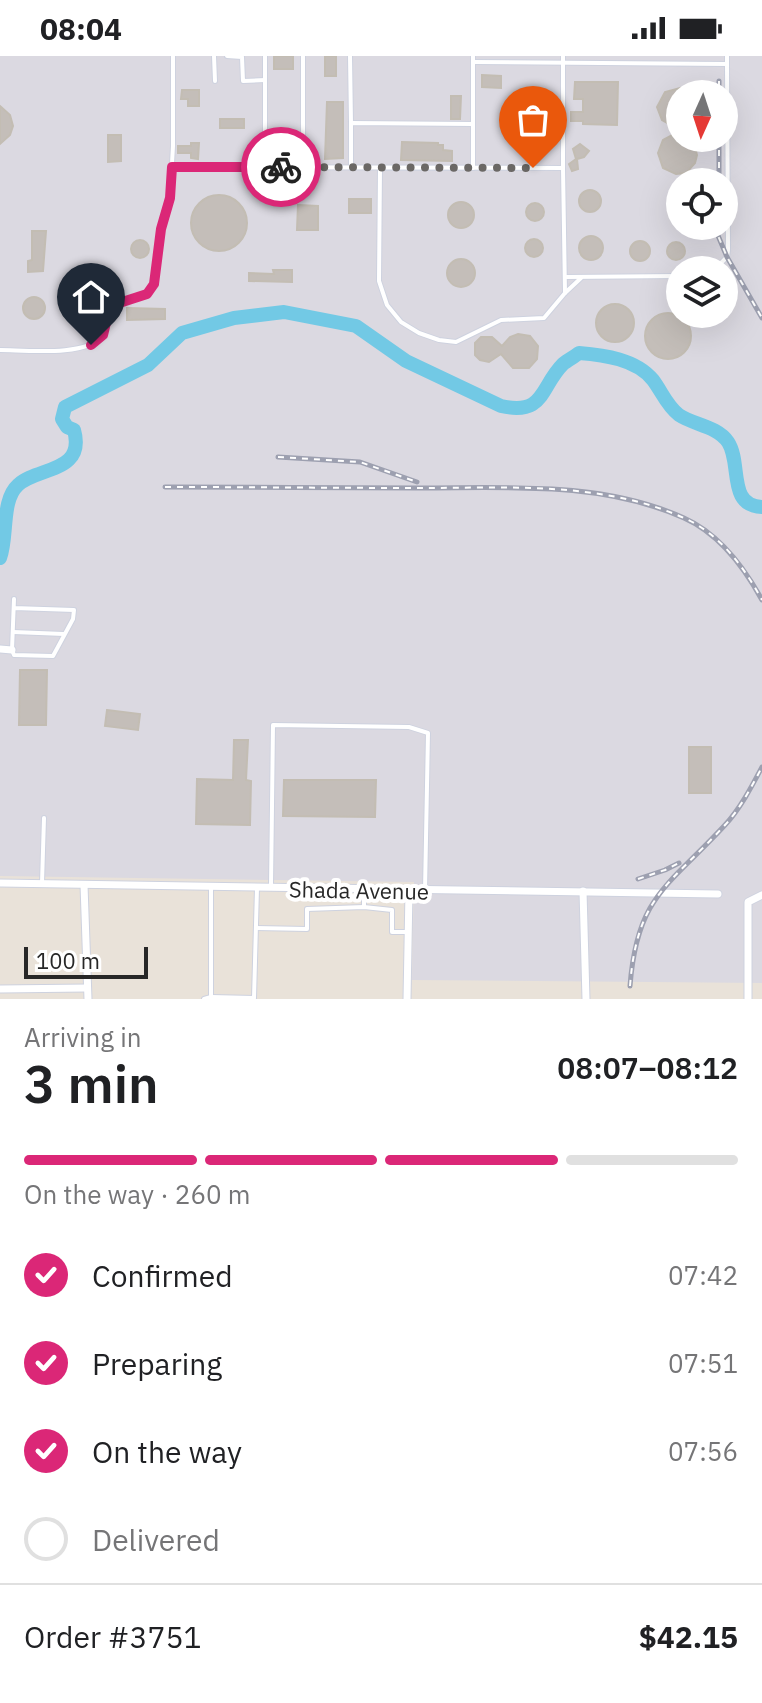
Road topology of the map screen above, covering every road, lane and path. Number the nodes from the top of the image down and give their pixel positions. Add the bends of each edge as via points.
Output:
1 (173, 56) edge
2 (214, 56) edge
3 (227, 56) edge
4 (265, 56) edge
5 (303, 56) edge
6 (350, 56) edge
7 (727, 56) edge
8 (473, 59) edge
9 (563, 59) edge
10 (727, 64) junction
11 (265, 80) junction
12 (215, 81) dead end
13 (351, 123) junction
14 (473, 124) junction
15 (172, 167) junction
16 (265, 167) junction
17 (303, 168) junction
18 (351, 168) junction
19 (380, 168) junction
20 (473, 168) junction
21 (563, 168) junction
22 (727, 256) edge
23 (108, 275) dead end
24 (666, 276) edge
25 (565, 277) junction
26 (582, 277) junction
27 (565, 293) junction
28 (110, 306) junction
29 (0, 350) edge
30 (14, 599) dead end
31 (14, 608) junction
32 (13, 632) junction
33 (64, 634) junction
34 (0, 649) edge
35 (12, 650) junction
36 (44, 818) dead end
37 (0, 883) edge
38 (42, 884) junction
39 (84, 885) junction
40 (211, 887) junction
41 (257, 888) junction
42 (271, 888) junction
43 (364, 890) junction
44 (409, 891) junction
45 (425, 891) junction
46 (583, 891) junction
47 (718, 894) dead end
48 (762, 895) edge
49 (364, 907) junction
50 (256, 928) junction
51 (408, 932) junction
52 (87, 988) junction
53 (0, 989) edge
54 (211, 997) junction
55 (88, 999) edge
56 (204, 999) edge
57 (407, 999) edge
58 (586, 999) edge
59 (748, 999) edge

1 - 15 lane
2 - 12 lane
3 - 11 lane via 242,57 243,81
4 - 11 lane
5 - 17 lane
6 - 13 lane
7 - 10 lane
8 - 9 lane
8 - 14 lane
9 - 10 lane
9 - 21 lane
10 - 22 lane
11 - 16 lane
13 - 14 lane
13 - 18 lane
14 - 20 lane
15 - 16 lane
15 - 28 lane via 154,284 147,294
16 - 17 lane
17 - 18 lane
18 - 19 lane
19 - 20 lane
19 - 27 lane via 379,281 387,305 401,322 419,333 456,342 501,320 544,318
20 - 21 lane
21 - 25 lane
23 - 28 lane
24 - 26 lane
25 - 26 lane
25 - 27 lane
26 - 27 lane
28 - 29 lane via 103,335 91,345
30 - 31 lane
31 - 32 lane
31 - 33 lane via 74,610
32 - 33 lane
32 - 35 lane
33 - 35 lane via 53,656 14,655
34 - 35 street
36 - 38 lane
37 - 38 street, Shada Avenue
38 - 39 street, Shada Avenue
39 - 40 street, Shada Avenue
39 - 52 street
40 - 41 street, Shada Avenue
40 - 54 lane
41 - 42 street, Shada Avenue
41 - 50 lane
42 - 43 street, Shada Avenue
42 - 45 lane via 273,725 409,727 428,733
43 - 44 street, Shada Avenue
43 - 49 lane
44 - 45 street, Shada Avenue
44 - 51 street
45 - 46 street, Shada Avenue
46 - 47 street, Shada Avenue
46 - 58 street
48 - 59 street via 748,902
49 - 50 lane via 307,909 307,929
49 - 51 lane via 392,910 392,932
50 - 54 lane via 254,998
51 - 57 street
52 - 53 street
52 - 55 street
54 - 56 lane

